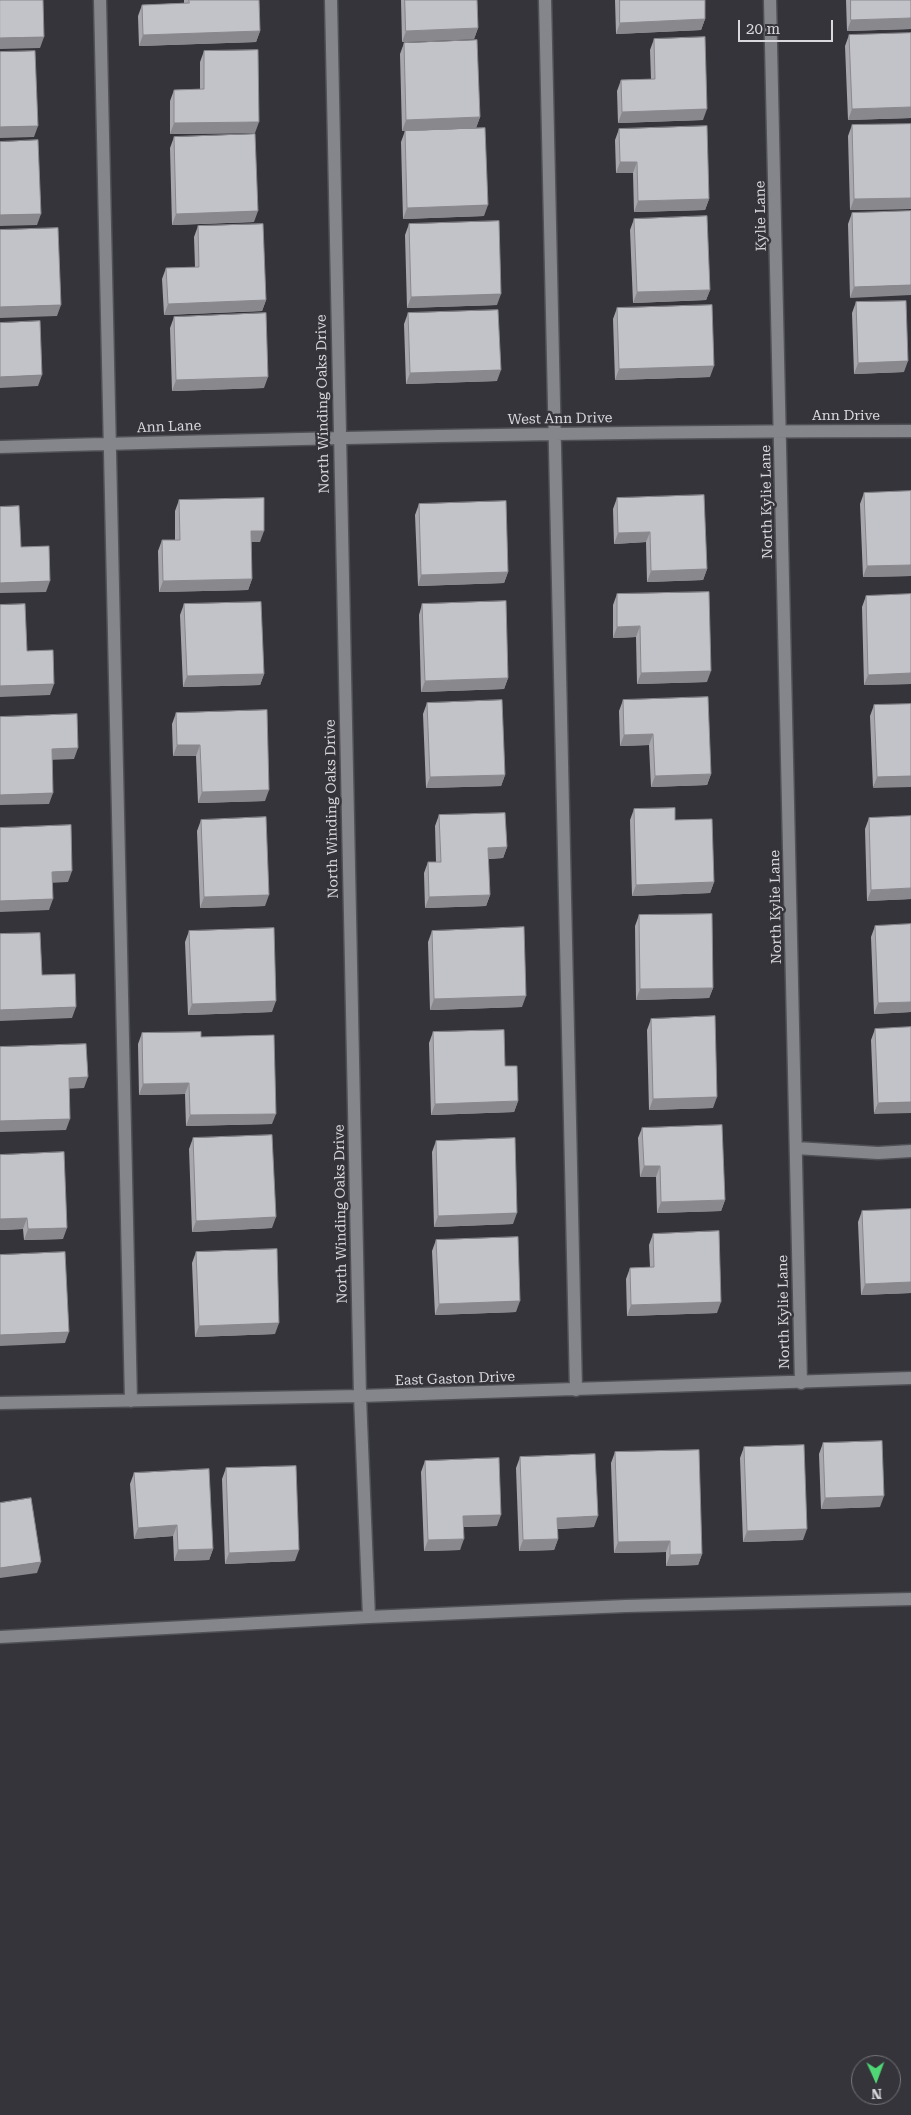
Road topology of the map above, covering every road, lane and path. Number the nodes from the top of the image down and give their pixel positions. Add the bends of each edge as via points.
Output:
1 (100, 0) edge
2 (331, 0) edge
3 (545, 0) edge
4 (770, 0) edge
5 (781, 431) junction
6 (911, 431) edge
7 (554, 434) junction
8 (339, 437) junction
9 (110, 444) junction
10 (0, 447) edge
11 (796, 1148) junction
12 (911, 1151) edge
13 (911, 1378) edge
14 (801, 1383) junction
15 (576, 1390) junction
16 (360, 1396) junction
17 (131, 1401) junction
18 (0, 1403) edge
19 (911, 1599) edge
20 (369, 1617) junction
21 (0, 1637) edge

1 - 9 street
2 - 8 street, North Winding Oaks Drive
3 - 7 street
4 - 5 street, Kylie Lane
5 - 6 street, Ann Drive
5 - 7 street, West Ann Drive
5 - 11 street, North Kylie Lane
7 - 8 street, West Ann Drive
7 - 15 street
8 - 9 street, Ann Lane
8 - 16 street, North Winding Oaks Drive
9 - 10 street, Ann Lane
9 - 17 street
11 - 12 street via 878,1153
11 - 14 street, North Kylie Lane
13 - 14 street, East Gaston Drive
14 - 15 street, East Gaston Drive
15 - 16 street, East Gaston Drive
16 - 17 street, East Gaston Drive
16 - 20 street, North Winding Oaks Drive
17 - 18 street, East Gaston Drive
19 - 20 street
20 - 21 street

